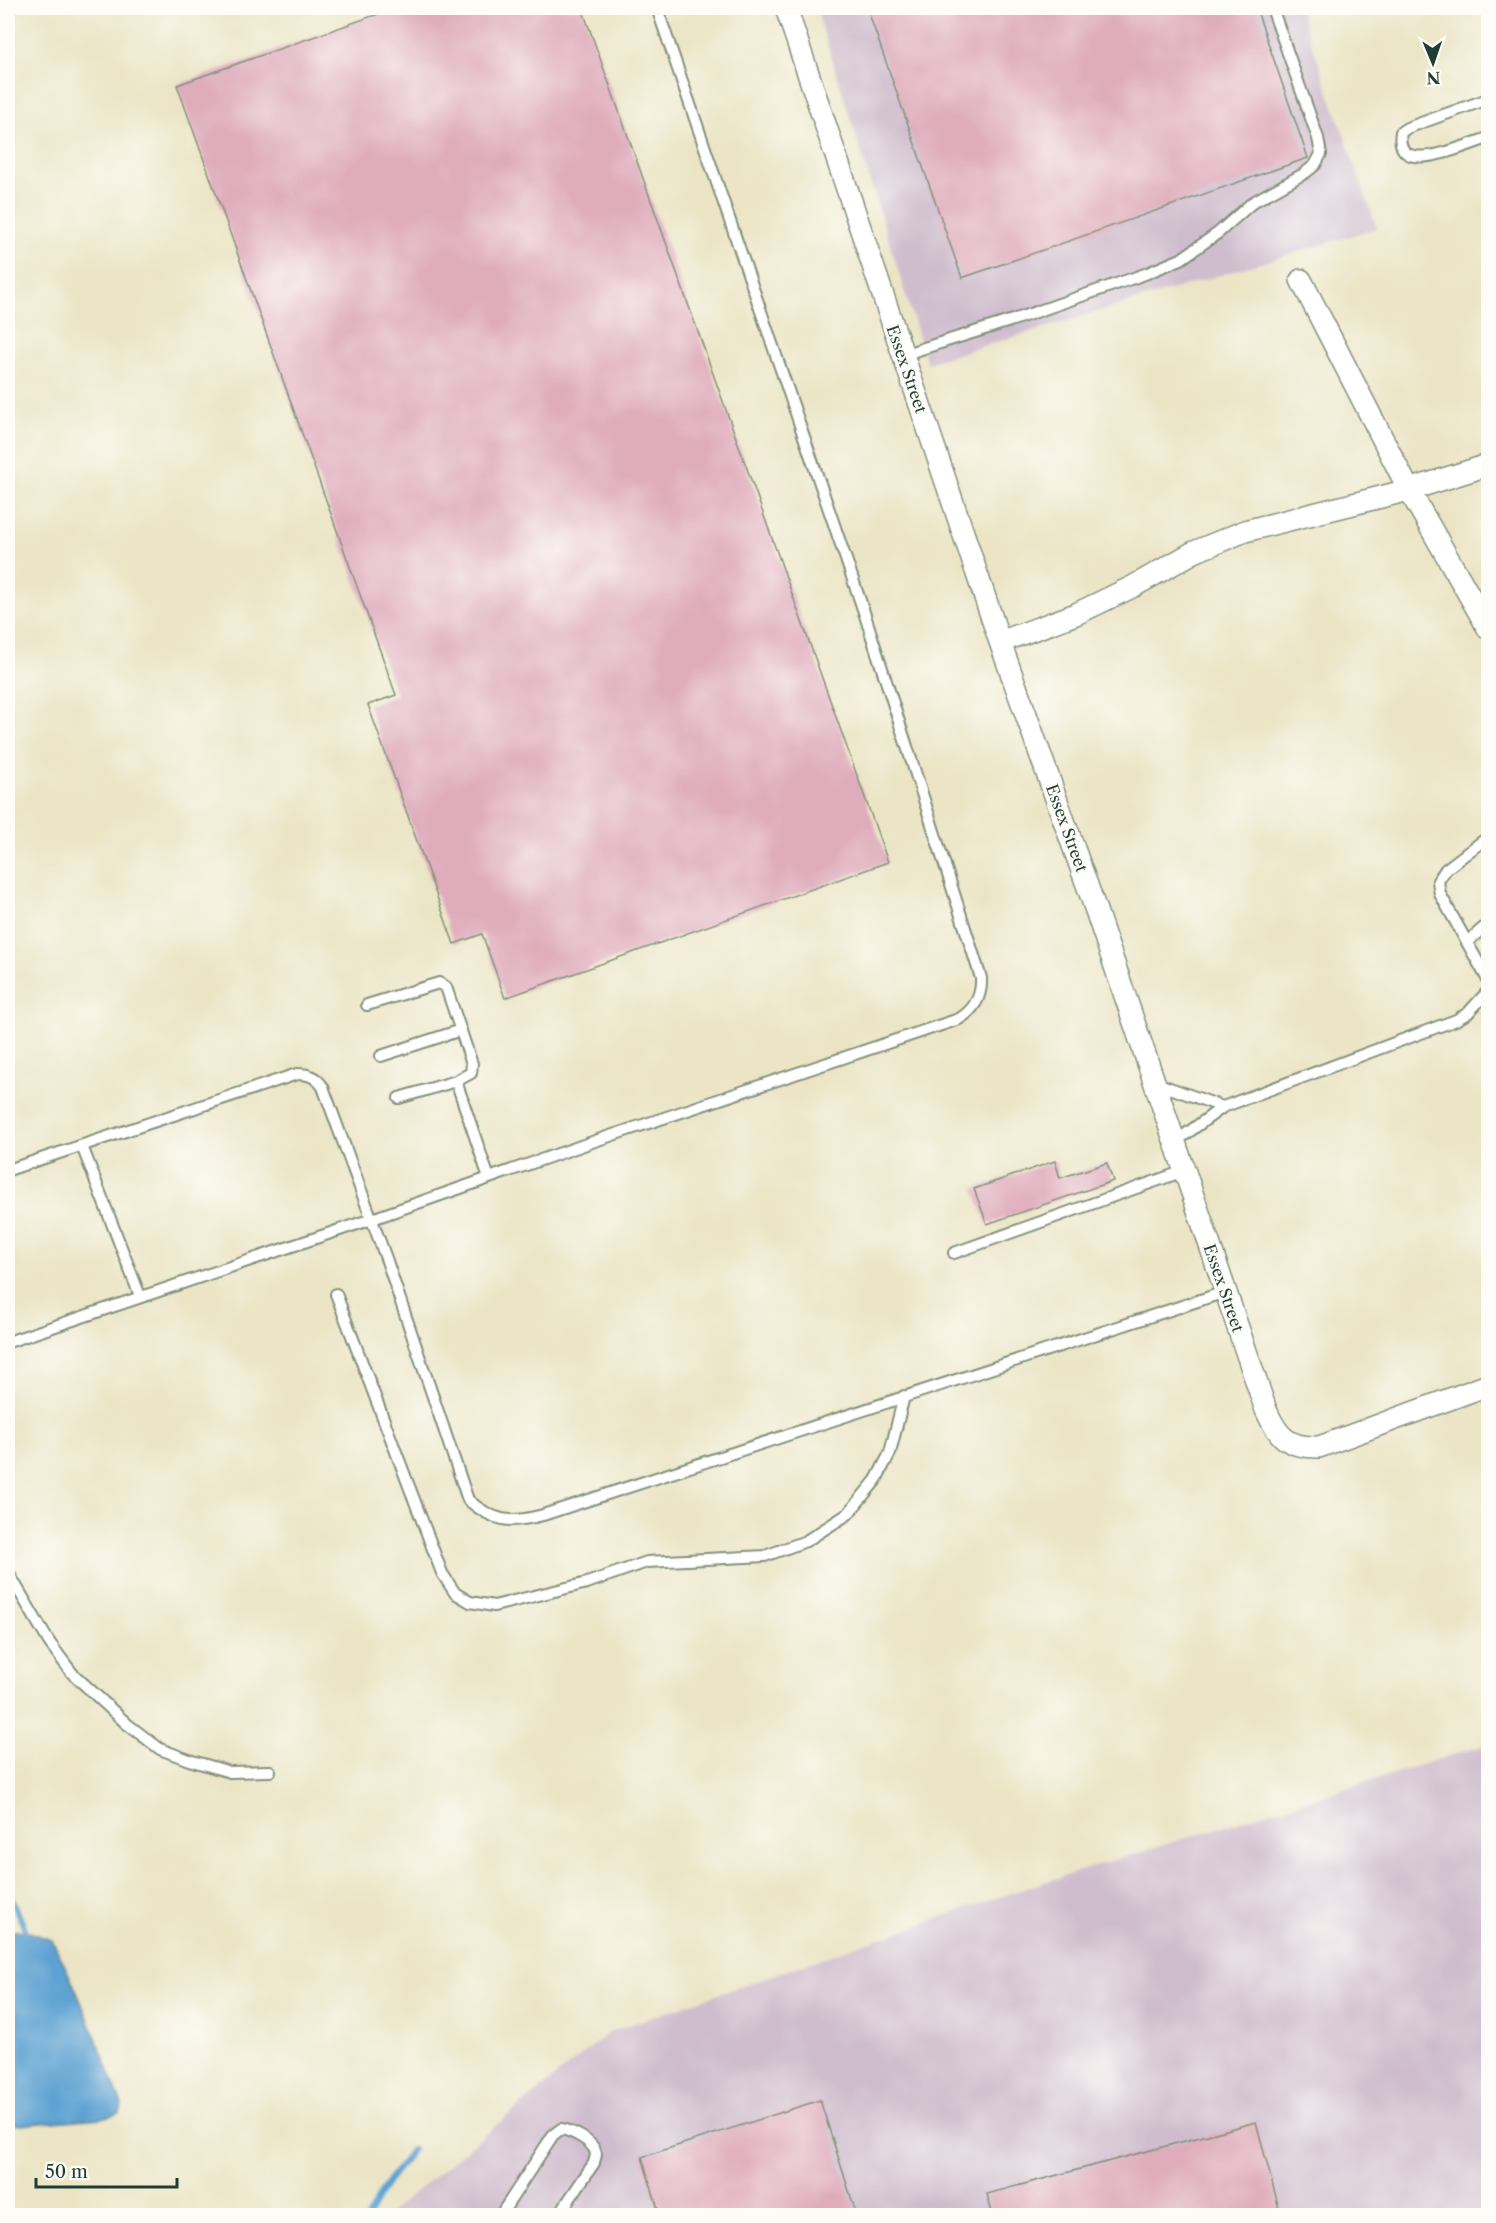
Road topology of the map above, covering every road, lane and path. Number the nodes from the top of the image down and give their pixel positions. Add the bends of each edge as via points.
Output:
1 (657, 8) edge
2 (786, 8) edge
3 (1272, 8) edge
4 (1488, 99) edge
5 (1488, 138) edge
6 (1301, 280) dead end
7 (902, 355) junction
8 (1488, 465) edge
9 (1409, 489) junction
10 (1488, 628) edge
11 (1000, 642) junction
12 (1488, 837) edge
13 (1488, 924) edge
14 (1467, 942) junction
15 (1488, 980) edge
16 (1488, 991) edge
17 (367, 1005) dead end
18 (461, 1030) junction
19 (381, 1056) dead end
20 (456, 1081) junction
21 (1154, 1082) junction
22 (399, 1098) dead end
23 (1223, 1107) junction
24 (1174, 1142) junction
25 (81, 1146) junction
26 (8, 1170) edge
27 (1184, 1171) junction
28 (489, 1178) junction
29 (372, 1219) junction
30 (954, 1253) dead end
31 (1225, 1292) junction
32 (336, 1294) dead end
33 (140, 1296) junction
34 (8, 1342) edge
35 (1488, 1385) edge
36 (904, 1396) junction
37 (8, 1572) edge
38 (270, 1771) dead end
39 (500, 2216) edge
40 (558, 2216) edge

1 - 28 lane via 863,609 981,978 981,993 959,1019
2 - 7 street, Essex Street
3 - 7 lane via 1318,138 1321,154 1314,165 1253,202 1181,259
4 - 5 lane via 1407,128 1400,139 1414,158 1427,158
6 - 9 street
7 - 11 street, Essex Street
8 - 9 street
9 - 10 street
9 - 11 street via 1222,540 1076,614
11 - 21 street, Essex Street
12 - 14 lane via 1446,869 1438,881 1440,894
13 - 14 lane
14 - 15 lane
16 - 23 lane via 1456,1020
17 - 18 lane via 439,983 446,987
18 - 19 lane
18 - 20 lane via 472,1070
20 - 22 lane
20 - 28 lane
21 - 23 lane
21 - 24 street, Essex Street
23 - 24 lane
24 - 27 street, Essex Street
25 - 26 lane
25 - 29 lane via 297,1074 308,1074 323,1087
25 - 33 lane
27 - 30 lane
27 - 31 street, Essex Street
28 - 29 lane
29 - 33 lane
29 - 36 lane via 468,1500 495,1519 526,1520 543,1515
31 - 35 street, Essex Street via 1272,1424 1281,1436 1299,1446 1333,1443
31 - 36 lane
32 - 36 lane via 442,1573 455,1593 470,1602 494,1606 587,1583 647,1562 765,1556 806,1541 848,1514 876,1480 890,1453
33 - 34 lane
37 - 38 lane via 72,1673 127,1724 160,1749 189,1760 230,1772
39 - 40 lane via 553,2135 561,2129 572,2131 596,2154

